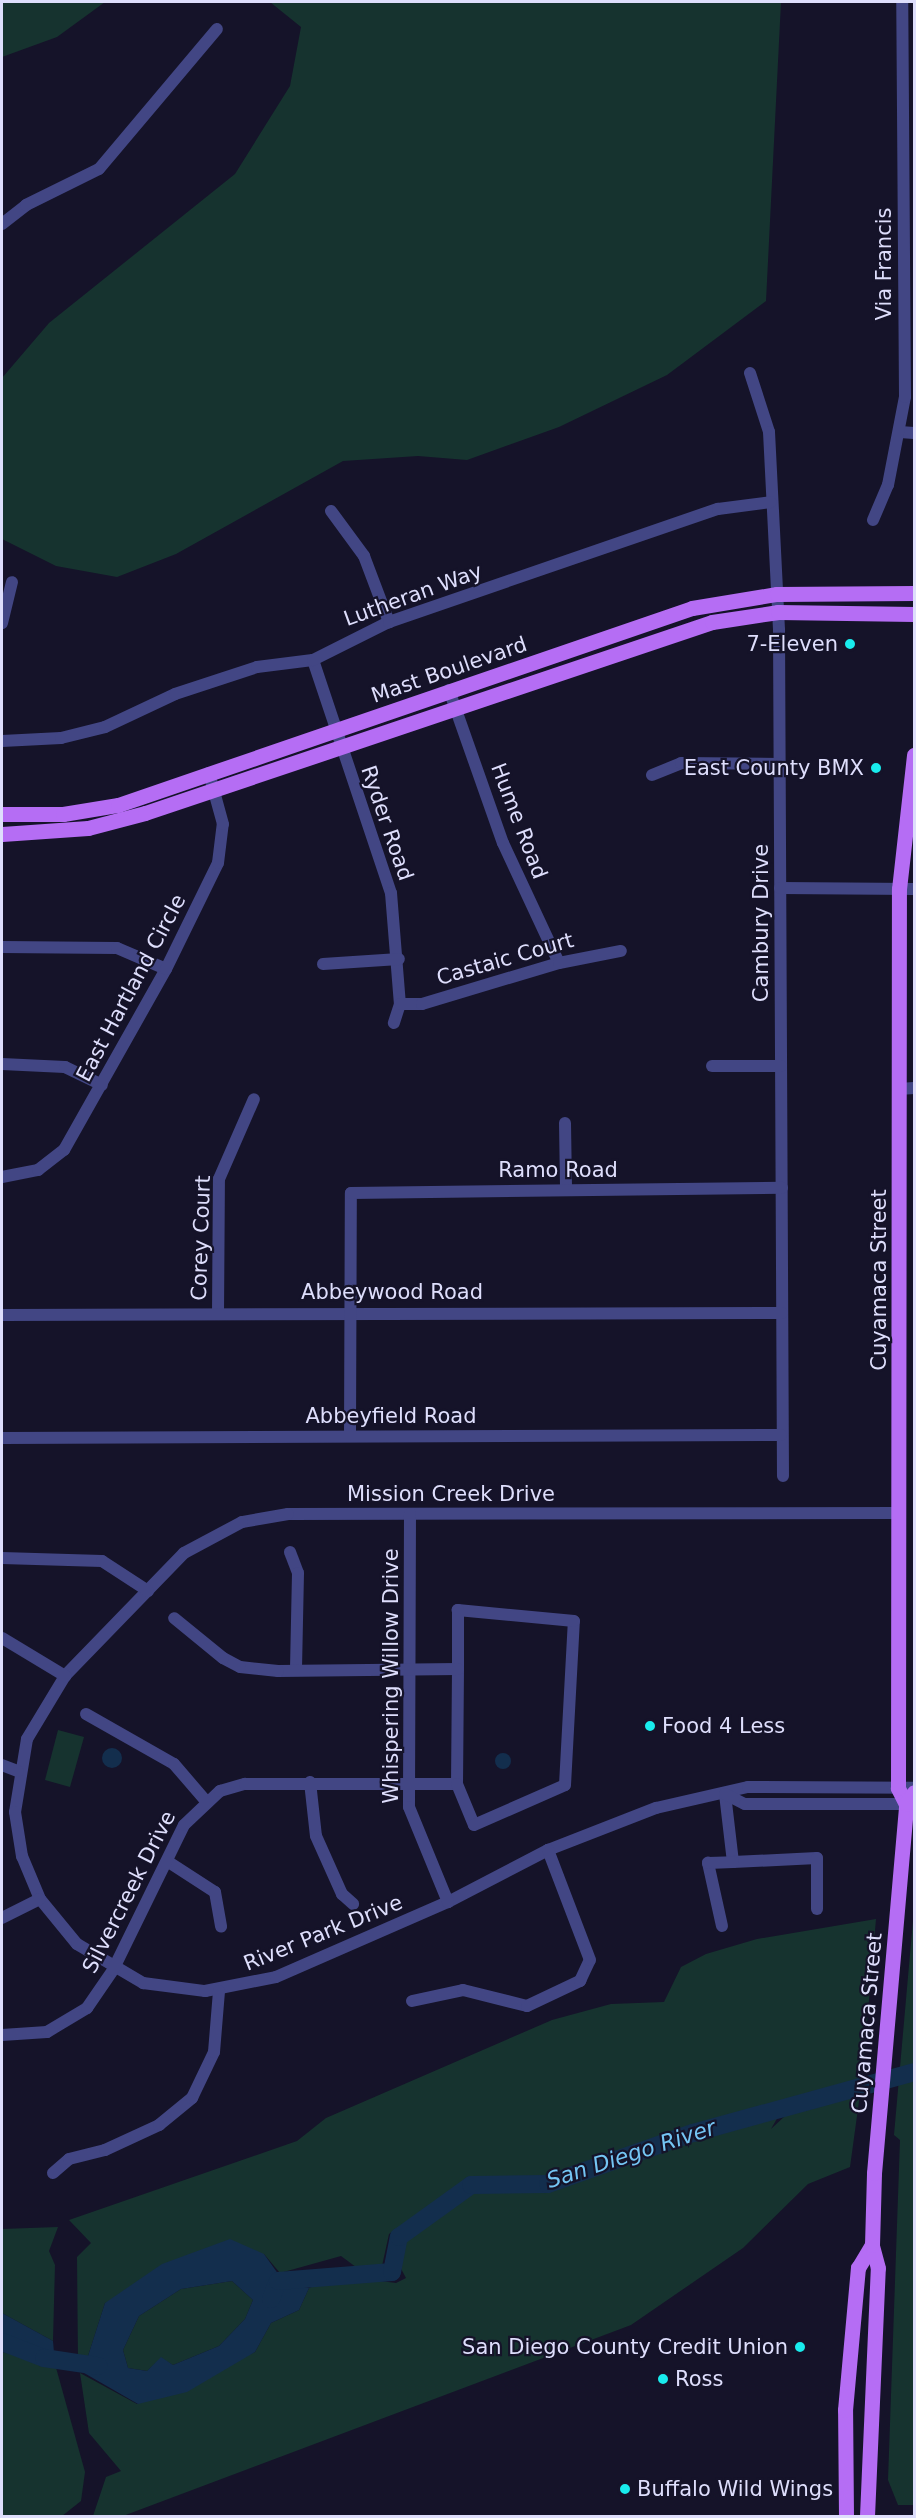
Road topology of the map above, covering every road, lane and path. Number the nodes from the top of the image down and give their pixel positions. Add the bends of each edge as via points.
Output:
1 (902, 2) edge
2 (217, 30) dead end
3 (2, 224) edge
4 (750, 373) dead end
5 (900, 432) junction
6 (915, 433) edge
7 (771, 502) junction
8 (331, 511) dead end
9 (873, 520) dead end
10 (12, 582) dead end
11 (915, 593) edge
12 (777, 594) junction
13 (778, 612) junction
14 (915, 614) edge
15 (389, 622) junction
16 (2, 623) edge
17 (313, 660) junction
18 (449, 690) junction
19 (459, 712) junction
20 (334, 732) junction
21 (2, 741) edge
22 (339, 747) junction
23 (915, 755) edge
24 (780, 764) junction
25 (209, 773) junction
26 (652, 775) dead end
27 (214, 790) junction
28 (2, 814) edge
29 (2, 834) edge
30 (780, 888) junction
31 (907, 889) edge
32 (2, 947) edge
33 (621, 951) dead end
34 (399, 959) junction
35 (559, 963) junction
36 (323, 964) dead end
37 (166, 969) junction
38 (400, 1004) junction
39 (394, 1023) dead end
40 (2, 1064) edge
41 (712, 1066) dead end
42 (781, 1066) junction
43 (102, 1086) junction
44 (915, 1088) edge
45 (899, 1089) junction
46 (254, 1099) dead end
47 (566, 1124) dead end
48 (2, 1177) edge
49 (782, 1188) junction
50 (566, 1190) junction
51 (348, 1310) junction
52 (782, 1313) junction
53 (218, 1314) junction
54 (2, 1315) edge
55 (908, 1382) edge
56 (781, 1435) junction
57 (350, 1436) junction
58 (2, 1438) edge
59 (783, 1476) dead end
60 (410, 1514) junction
61 (899, 1514) junction
62 (290, 1552) dead end
63 (2, 1558) edge
64 (148, 1591) junction
65 (174, 1618) dead end
66 (2, 1638) edge
67 (409, 1669) junction
68 (458, 1669) junction
69 (296, 1670) junction
70 (65, 1676) junction
71 (86, 1714) dead end
72 (2, 1765) edge
73 (18, 1771) junction
74 (310, 1782) junction
75 (407, 1782) junction
76 (457, 1784) junction
77 (897, 1788) junction
78 (725, 1794) junction
79 (912, 1797) edge
80 (205, 1800) junction
81 (548, 1850) junction
82 (167, 1861) junction
83 (733, 1862) junction
84 (40, 1899) junction
85 (448, 1902) junction
86 (353, 1904) dead end
87 (817, 1909) dead end
88 (2, 1918) edge
89 (221, 1926) dead end
90 (722, 1926) dead end
91 (113, 1970) junction
92 (219, 1991) junction
93 (412, 2001) dead end
94 (2, 2036) edge
95 (53, 2173) dead end
96 (872, 2245) junction
97 (846, 2517) edge
98 (867, 2517) edge

1 - 5 street, Via Francis via 905,397
2 - 3 street via 99,169 26,205
4 - 7 street, Cambury Drive via 769,432
5 - 6 street
5 - 9 street, Via Francis via 881,511
7 - 12 street, Cambury Drive
7 - 15 street, Lutheran Way via 730,505
8 - 15 street via 364,556
10 - 16 street
11 - 12 main road, Mast Boulevard
12 - 13 street, Cambury Drive
12 - 18 main road, Mast Boulevard via 692,608
13 - 14 main road, Mast Boulevard
13 - 19 main road, Mast Boulevard via 712,622
13 - 24 street, Cambury Drive
15 - 17 street, Lutheran Way
17 - 20 street, Ryder Road
17 - 21 street, Lutheran Way via 253,668 80,735
18 - 19 street, Hume Road
18 - 20 main road, Mast Boulevard
19 - 22 main road, Mast Boulevard
19 - 35 street, Hume Road via 502,843
20 - 22 street, Ryder Road
20 - 25 main road, Mast Boulevard
22 - 27 main road, Mast Boulevard
22 - 34 street, Ryder Road via 391,893
23 - 31 main road, Cuyamaca Street
24 - 26 street via 681,763
24 - 30 street, Cambury Drive
25 - 27 street, East Hartland Circle
25 - 28 main road, Mast Boulevard via 118,805 63,814
27 - 29 main road, Mast Boulevard via 88,828
27 - 37 street, East Hartland Circle via 223,824 218,863
30 - 31 street
30 - 42 street, Cambury Drive
31 - 45 main road, Cuyamaca Street
32 - 37 street via 117,948
33 - 35 street, Castaic Court
34 - 36 street
34 - 38 street, Ryder Road
35 - 38 street, Castaic Court via 422,1004
37 - 43 street, East Hartland Circle
38 - 39 street, Ryder Road
40 - 43 street via 65,1067
41 - 42 street
42 - 49 street, Cambury Drive
43 - 48 street, East Hartland Circle via 56,1158 28,1174
44 - 45 street
45 - 55 main road, Cuyamaca Street
46 - 53 street, Corey Court via 219,1179
47 - 50 street
49 - 50 street, Ramo Road
49 - 52 street, Cambury Drive
50 - 51 street, Ramo Road via 351,1193
51 - 52 street, Abbeywood Road
51 - 53 street, Abbeywood Road
51 - 57 street
52 - 56 street, Cambury Drive
53 - 54 street, Abbeywood Road
55 - 61 main road, Cuyamaca Street
56 - 57 street, Abbeyfield Road
56 - 59 street, Cambury Drive
57 - 58 street, Abbeyfield Road
60 - 61 street, Mission Creek Drive
60 - 64 street, Mission Creek Drive via 288,1514 242,1522 184,1553
60 - 67 street, Whispering Willow Drive
61 - 77 main road, Cuyamaca Street
62 - 69 street via 298,1573
63 - 64 street via 102,1560
64 - 70 street, Mission Creek Drive
65 - 69 street via 240,1667
66 - 70 street
67 - 68 street
67 - 69 street
67 - 75 street, Whispering Willow Drive
68 - 76 street
68 - 76 street via 458,1610 574,1621 565,1785 474,1825
70 - 73 street, River Park Drive via 27,1739
71 - 80 street via 174,1764
72 - 73 street
73 - 84 street, River Park Drive via 18,1841
74 - 75 street, Silvercreek Drive
74 - 80 street, Silvercreek Drive via 236,1785
74 - 86 street via 316,1836 342,1894
75 - 76 street, Silvercreek Drive
75 - 85 street, Whispering Willow Drive via 409,1807
77 - 78 street, River Park Drive via 748,1787
77 - 79 main road, Cuyamaca Street
78 - 79 street via 745,1804
78 - 81 street, River Park Drive via 656,1808
78 - 83 street
79 - 96 main road, Cuyamaca Street via 878,2133
80 - 82 street, Silvercreek Drive via 184,1825
81 - 85 street, River Park Drive
81 - 93 street via 590,1960 580,1981 527,2006 463,1990
82 - 89 street via 215,1892
82 - 91 street, Silvercreek Drive
83 - 87 street via 817,1858
83 - 90 street via 708,1863
84 - 88 street
84 - 91 street, River Park Drive via 66,1934
85 - 92 street, River Park Drive via 276,1977
91 - 92 street, River Park Drive via 159,1987
91 - 94 street, Silvercreek Drive via 93,2001 65,2025 38,2034
92 - 95 street via 214,2052 192,2098 159,2125 105,2150 69,2159
96 - 97 main road, Cuyamaca Street via 858,2268 845,2410
96 - 98 main road, Cuyamaca Street via 878,2268

